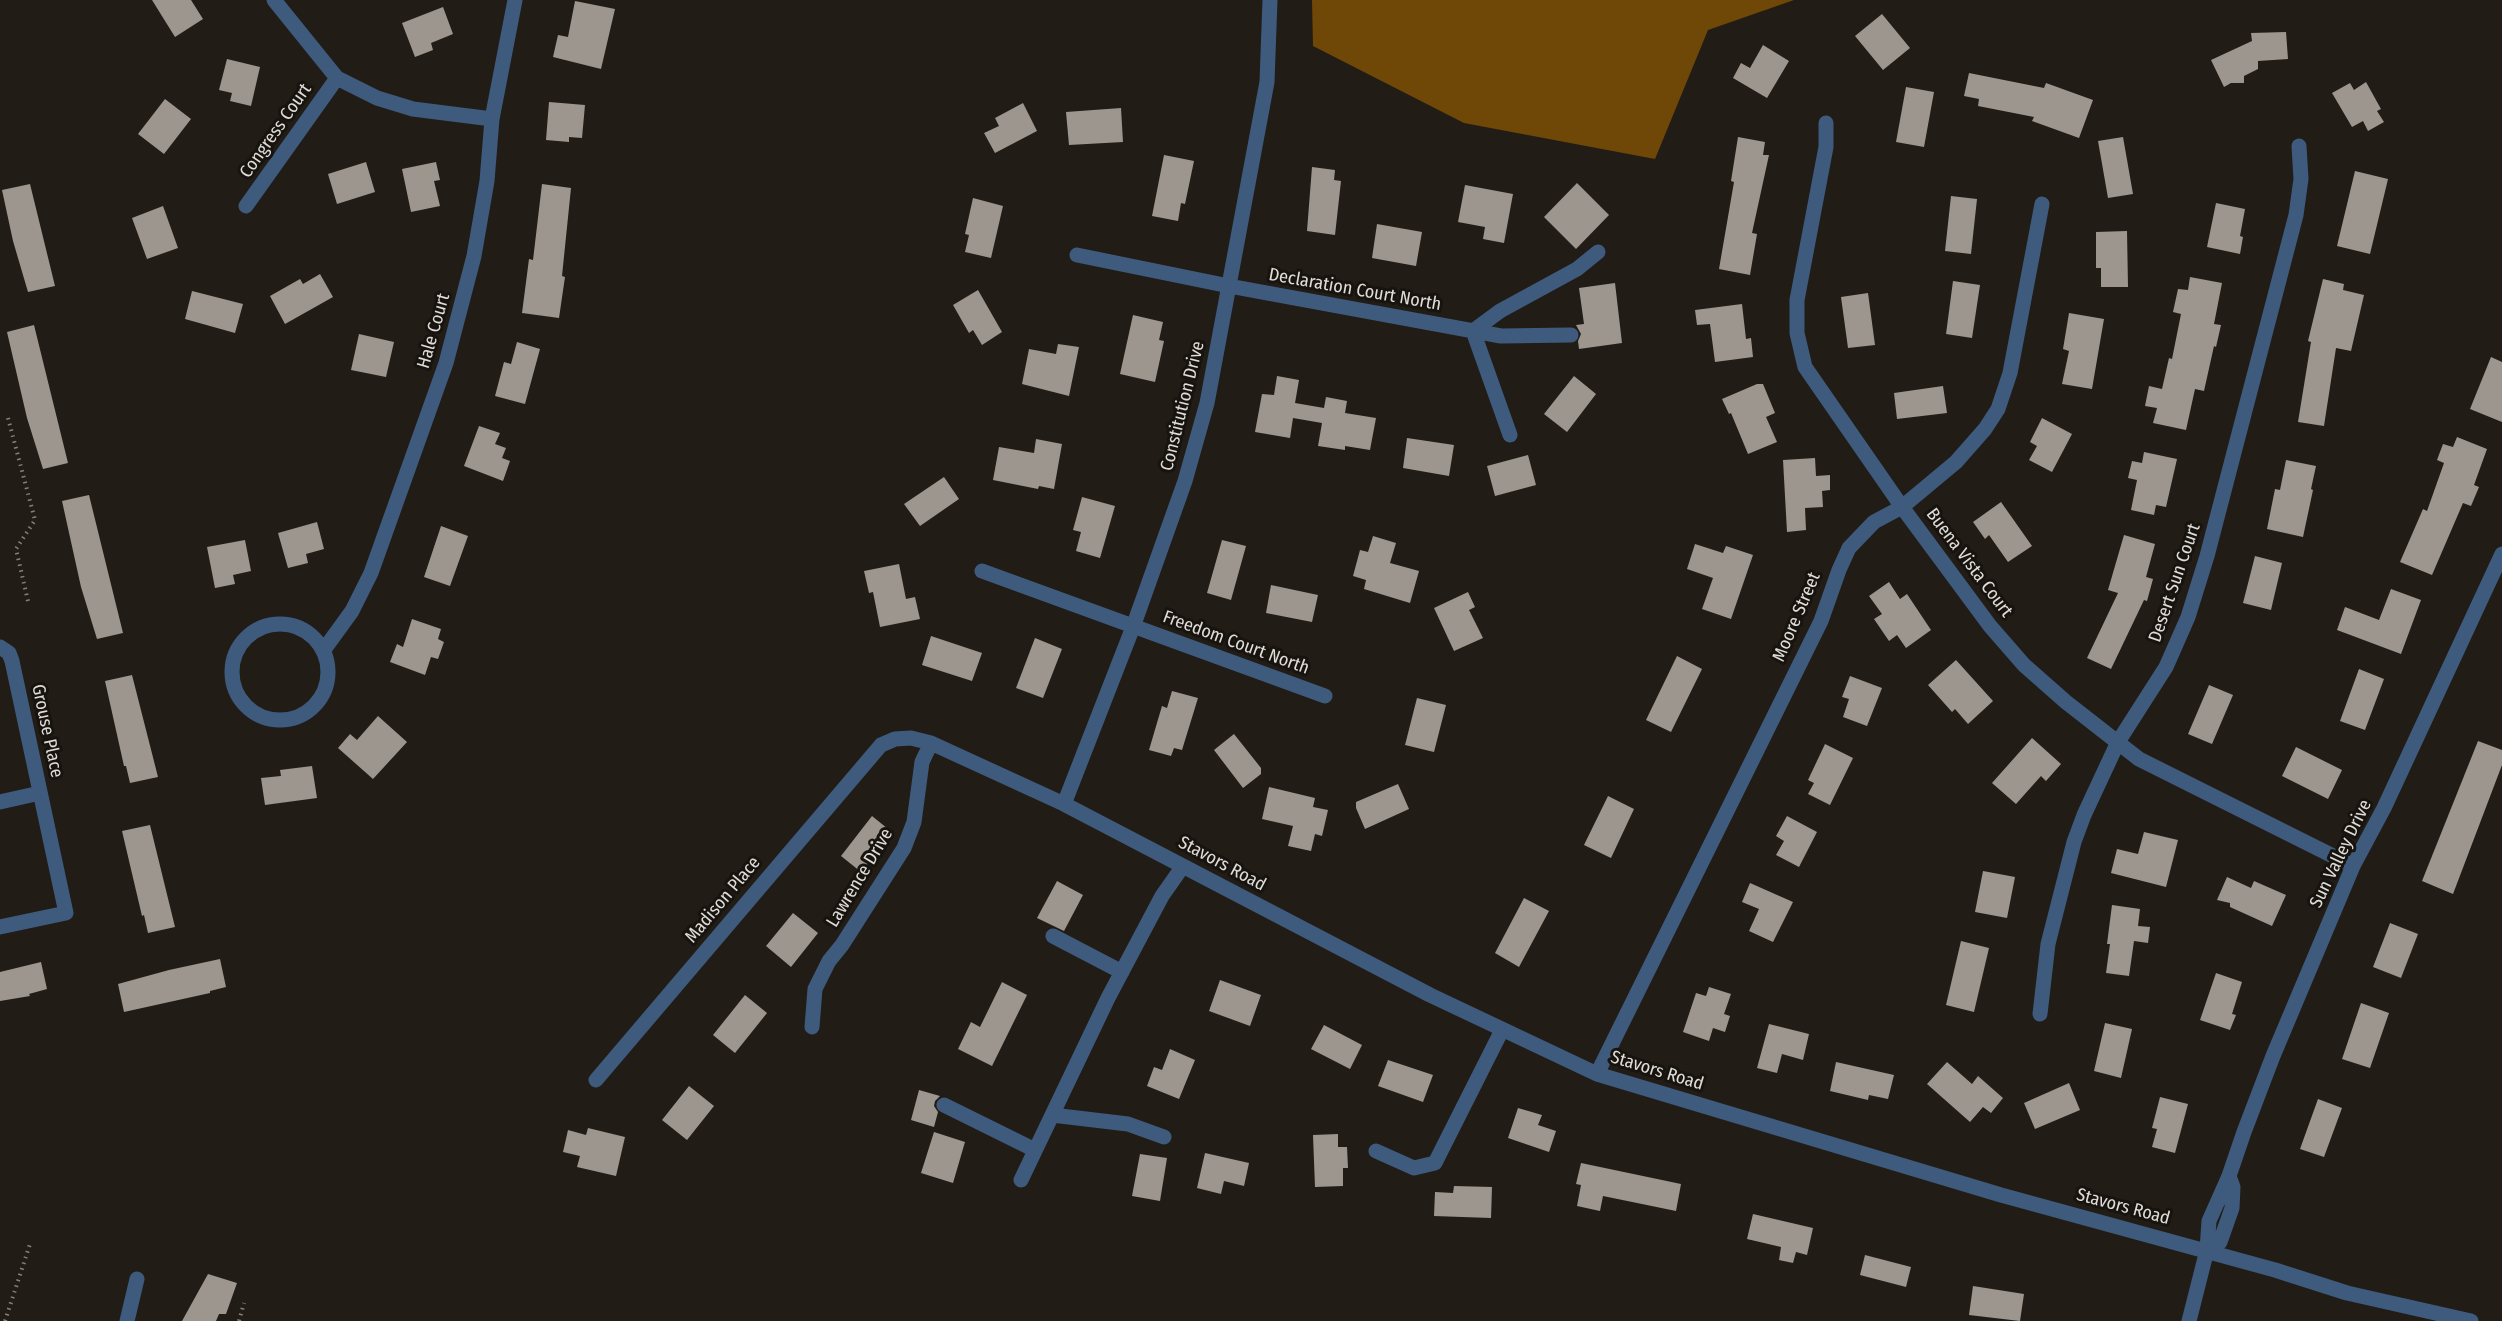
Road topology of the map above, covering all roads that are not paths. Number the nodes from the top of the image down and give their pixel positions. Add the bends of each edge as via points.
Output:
1 (274, 0) edge
2 (515, 0) edge
3 (1270, 0) edge
4 (337, 78) junction
5 (492, 119) junction
6 (1826, 123) dead end
7 (2299, 146) dead end
8 (2042, 204) dead end
9 (246, 206) dead end
10 (1598, 252) dead end
11 (1077, 255) dead end
12 (1229, 286) junction
13 (1473, 331) junction
14 (1571, 335) dead end
15 (1510, 435) dead end
16 (1902, 507) junction
17 (2502, 554) edge
18 (982, 572) dead end
19 (1133, 627) junction
20 (0, 647) edge
21 (323, 651) junction
22 (1325, 696) dead end
23 (2118, 742) junction
24 (931, 743) junction
25 (880, 745) joint
26 (40, 793) junction
27 (0, 802) edge
28 (1064, 804) junction
29 (1183, 866) junction
30 (2353, 866) junction
31 (0, 927) edge
32 (1053, 936) dead end
33 (1122, 972) junction
34 (2040, 1014) dead end
35 (812, 1027) dead end
36 (1502, 1030) junction
37 (1597, 1074) junction
38 (596, 1080) dead end
39 (944, 1105) dead end
40 (1052, 1115) junction
41 (1164, 1137) dead end
42 (1035, 1150) junction
43 (1376, 1150) dead end
44 (1021, 1180) dead end
45 (2207, 1250) junction
46 (137, 1279) dead end
47 (127, 1321) edge
48 (2189, 1321) edge
49 (2471, 1321) edge

1 - 4 street
2 - 5 street, Hale Court
3 - 12 street, Constitution Drive via 1268,82
4 - 5 street via 377,98 412,109
4 - 9 street, Congress Court
5 - 21 street, Hale Court via 487,181 474,256 446,363 371,573 352,611
6 - 16 street, Buena Vista Court via 1826,147 1797,300 1797,333 1805,367
7 - 23 street, Desert Sun Court via 2301,179 2296,215 2208,556 2166,667
8 - 16 street, Moore Street via 2010,373 1998,409 1956,462
10 - 13 street via 1577,269 1500,311
11 - 12 street, Declaration Court North
12 - 13 street, Declaration Court North
12 - 19 street, Constitution Drive via 1207,403 1185,481
13 - 14 street, Declaration Court North via 1517,337
13 - 15 street
16 - 23 street, Buena Vista Court via 1955,581 2024,664
16 - 37 street, Moore Street via 1874,522 1849,548 1821,621
17 - 30 street, Sun Valley Drive
18 - 19 street, Freedom Court North
19 - 22 street, Freedom Court North
19 - 28 street, Constitution Drive
20 - 26 street, Grouse Place via 12,661
21 - 21 street via 297,627 262,627 251,633 236,652 234,687 257,714 280,720 298,716 313,706 325,686
23 - 30 street, Buena Vista Court via 2139,759
23 - 34 street, Desert Sun Court via 2084,815 2061,884 2048,944
24 - 25 street, Stavors Road via 911,738
24 - 28 street, Stavors Road
24 - 35 street, Lawrence Drive via 922,762 914,822 904,848 829,961 815,989
25 - 38 street, Madison Place
26 - 27 street
26 - 31 street, Grouse Place via 66,913
28 - 29 street, Stavors Road
29 - 33 street via 1162,896
29 - 36 street, Stavors Road
30 - 45 street, Sun Valley Drive via 2244,1132 2229,1176 2232,1208 2220,1242
32 - 33 street
33 - 40 street
36 - 37 street, Stavors Road
36 - 43 street via 1435,1163 1414,1168
37 - 45 street, Stavors Road via 2001,1195
39 - 42 street
40 - 41 street via 1128,1124
40 - 42 street
42 - 44 street
45 - 48 street
45 - 49 street, Stavors Road via 2347,1293
46 - 47 street

